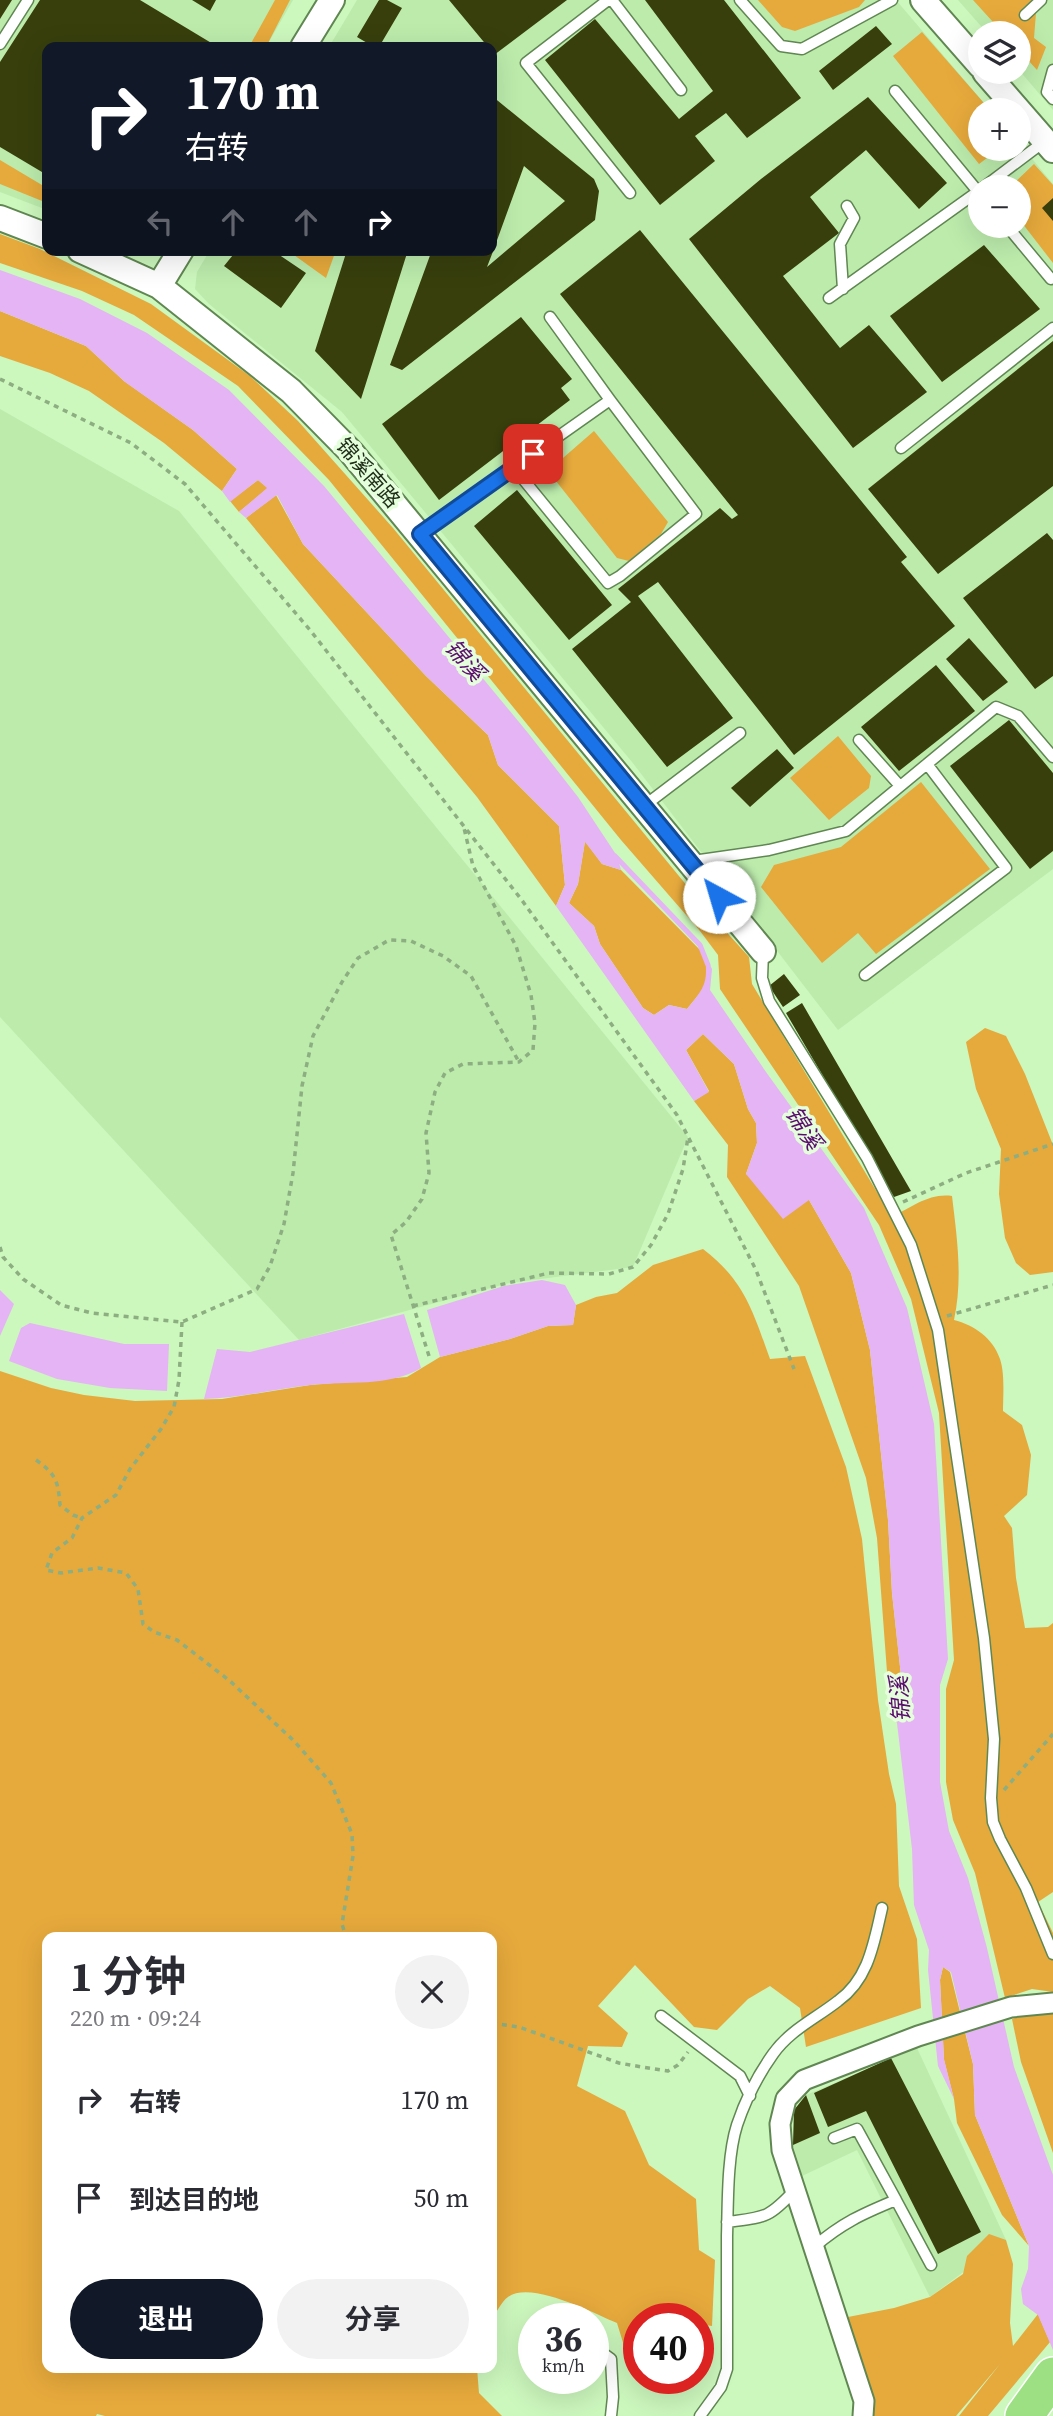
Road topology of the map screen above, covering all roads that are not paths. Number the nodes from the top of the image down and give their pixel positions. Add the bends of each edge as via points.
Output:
1 (28, 0) edge
2 (332, 0) edge
3 (610, 0) edge
4 (740, 0) edge
5 (892, 0) edge
6 (923, 0) edge
7 (1041, 0) edge
8 (1025, 15) dead end
9 (306, 42) edge
10 (0, 44) edge
11 (968, 51) edge
12 (1053, 70) edge
13 (996, 84) edge
14 (681, 90) dead end
15 (895, 91) dead end
16 (1053, 99) edge
17 (1049, 145) edge
18 (1005, 175) edge
19 (968, 176) edge
20 (630, 193) dead end
21 (968, 200) edge
22 (847, 206) dead end
23 (0, 218) edge
24 (42, 234) edge
25 (1017, 238) edge
26 (93, 256) edge
27 (177, 256) edge
28 (1051, 279) dead end
29 (159, 286) junction
30 (842, 289) junction
31 (830, 298) dead end
32 (550, 317) dead end
33 (1053, 328) edge
34 (610, 401) junction
35 (901, 448) dead end
36 (514, 468) junction
37 (420, 534) junction
38 (740, 733) dead end
39 (859, 740) dead end
40 (1053, 757) edge
41 (928, 764) junction
42 (900, 786) junction
43 (643, 806) junction
44 (689, 861) junction
45 (763, 951) joint
46 (865, 975) dead end
47 (882, 1908) dead end
48 (1053, 1954) edge
49 (1053, 2003) edge
50 (661, 2016) dead end
51 (750, 2096) junction
52 (834, 2138) dead end
53 (795, 2190) junction
54 (896, 2200) junction
55 (727, 2222) junction
56 (813, 2247) junction
57 (931, 2265) dead end
58 (609, 2358) edge
59 (1053, 2376) edge
60 (611, 2416) edge
61 (700, 2416) edge
62 (863, 2416) edge
63 (1024, 2416) edge

1 - 10 lane
2 - 9 street
3 - 14 lane
3 - 20 lane via 526,63
4 - 5 lane via 781,47 802,49
6 - 11 street
7 - 8 lane
12 - 16 lane via 1047,92
13 - 17 street
15 - 19 lane
17 - 18 lane
21 - 30 lane
22 - 30 lane via 854,218 840,244
23 - 24 street
25 - 28 lane
26 - 29 street, 锦溪南路
27 - 29 street
29 - 37 street, 锦溪南路 via 291,391 351,452
30 - 31 lane
32 - 34 lane
33 - 35 lane
34 - 36 lane
34 - 36 lane via 696,514 620,576 608,583
36 - 37 lane
37 - 43 street, 锦溪南路
38 - 43 lane
39 - 42 lane
40 - 41 lane via 1018,716 996,707
41 - 42 lane
41 - 46 lane via 1006,868
42 - 44 lane via 846,831 769,850
43 - 44 street, 锦溪南路
44 - 45 street, 锦溪南路
45 - 48 lane via 762,978 769,1001 867,1158 911,1245 938,1329 984,1638 994,1740 993,1822
47 - 51 lane via 868,1963 858,1981 840,2000 788,2037
49 - 53 street via 1011,2007 918,2036 804,2080 786,2099 780,2124 782,2150
50 - 51 lane via 740,2076
51 - 55 lane via 736,2127
52 - 54 lane via 858,2129
53 - 55 lane via 764,2217
53 - 56 street
54 - 56 lane via 837,2227
54 - 57 lane
55 - 61 lane via 727,2369 721,2387
56 - 62 street via 864,2401
58 - 60 lane
59 - 63 highway

